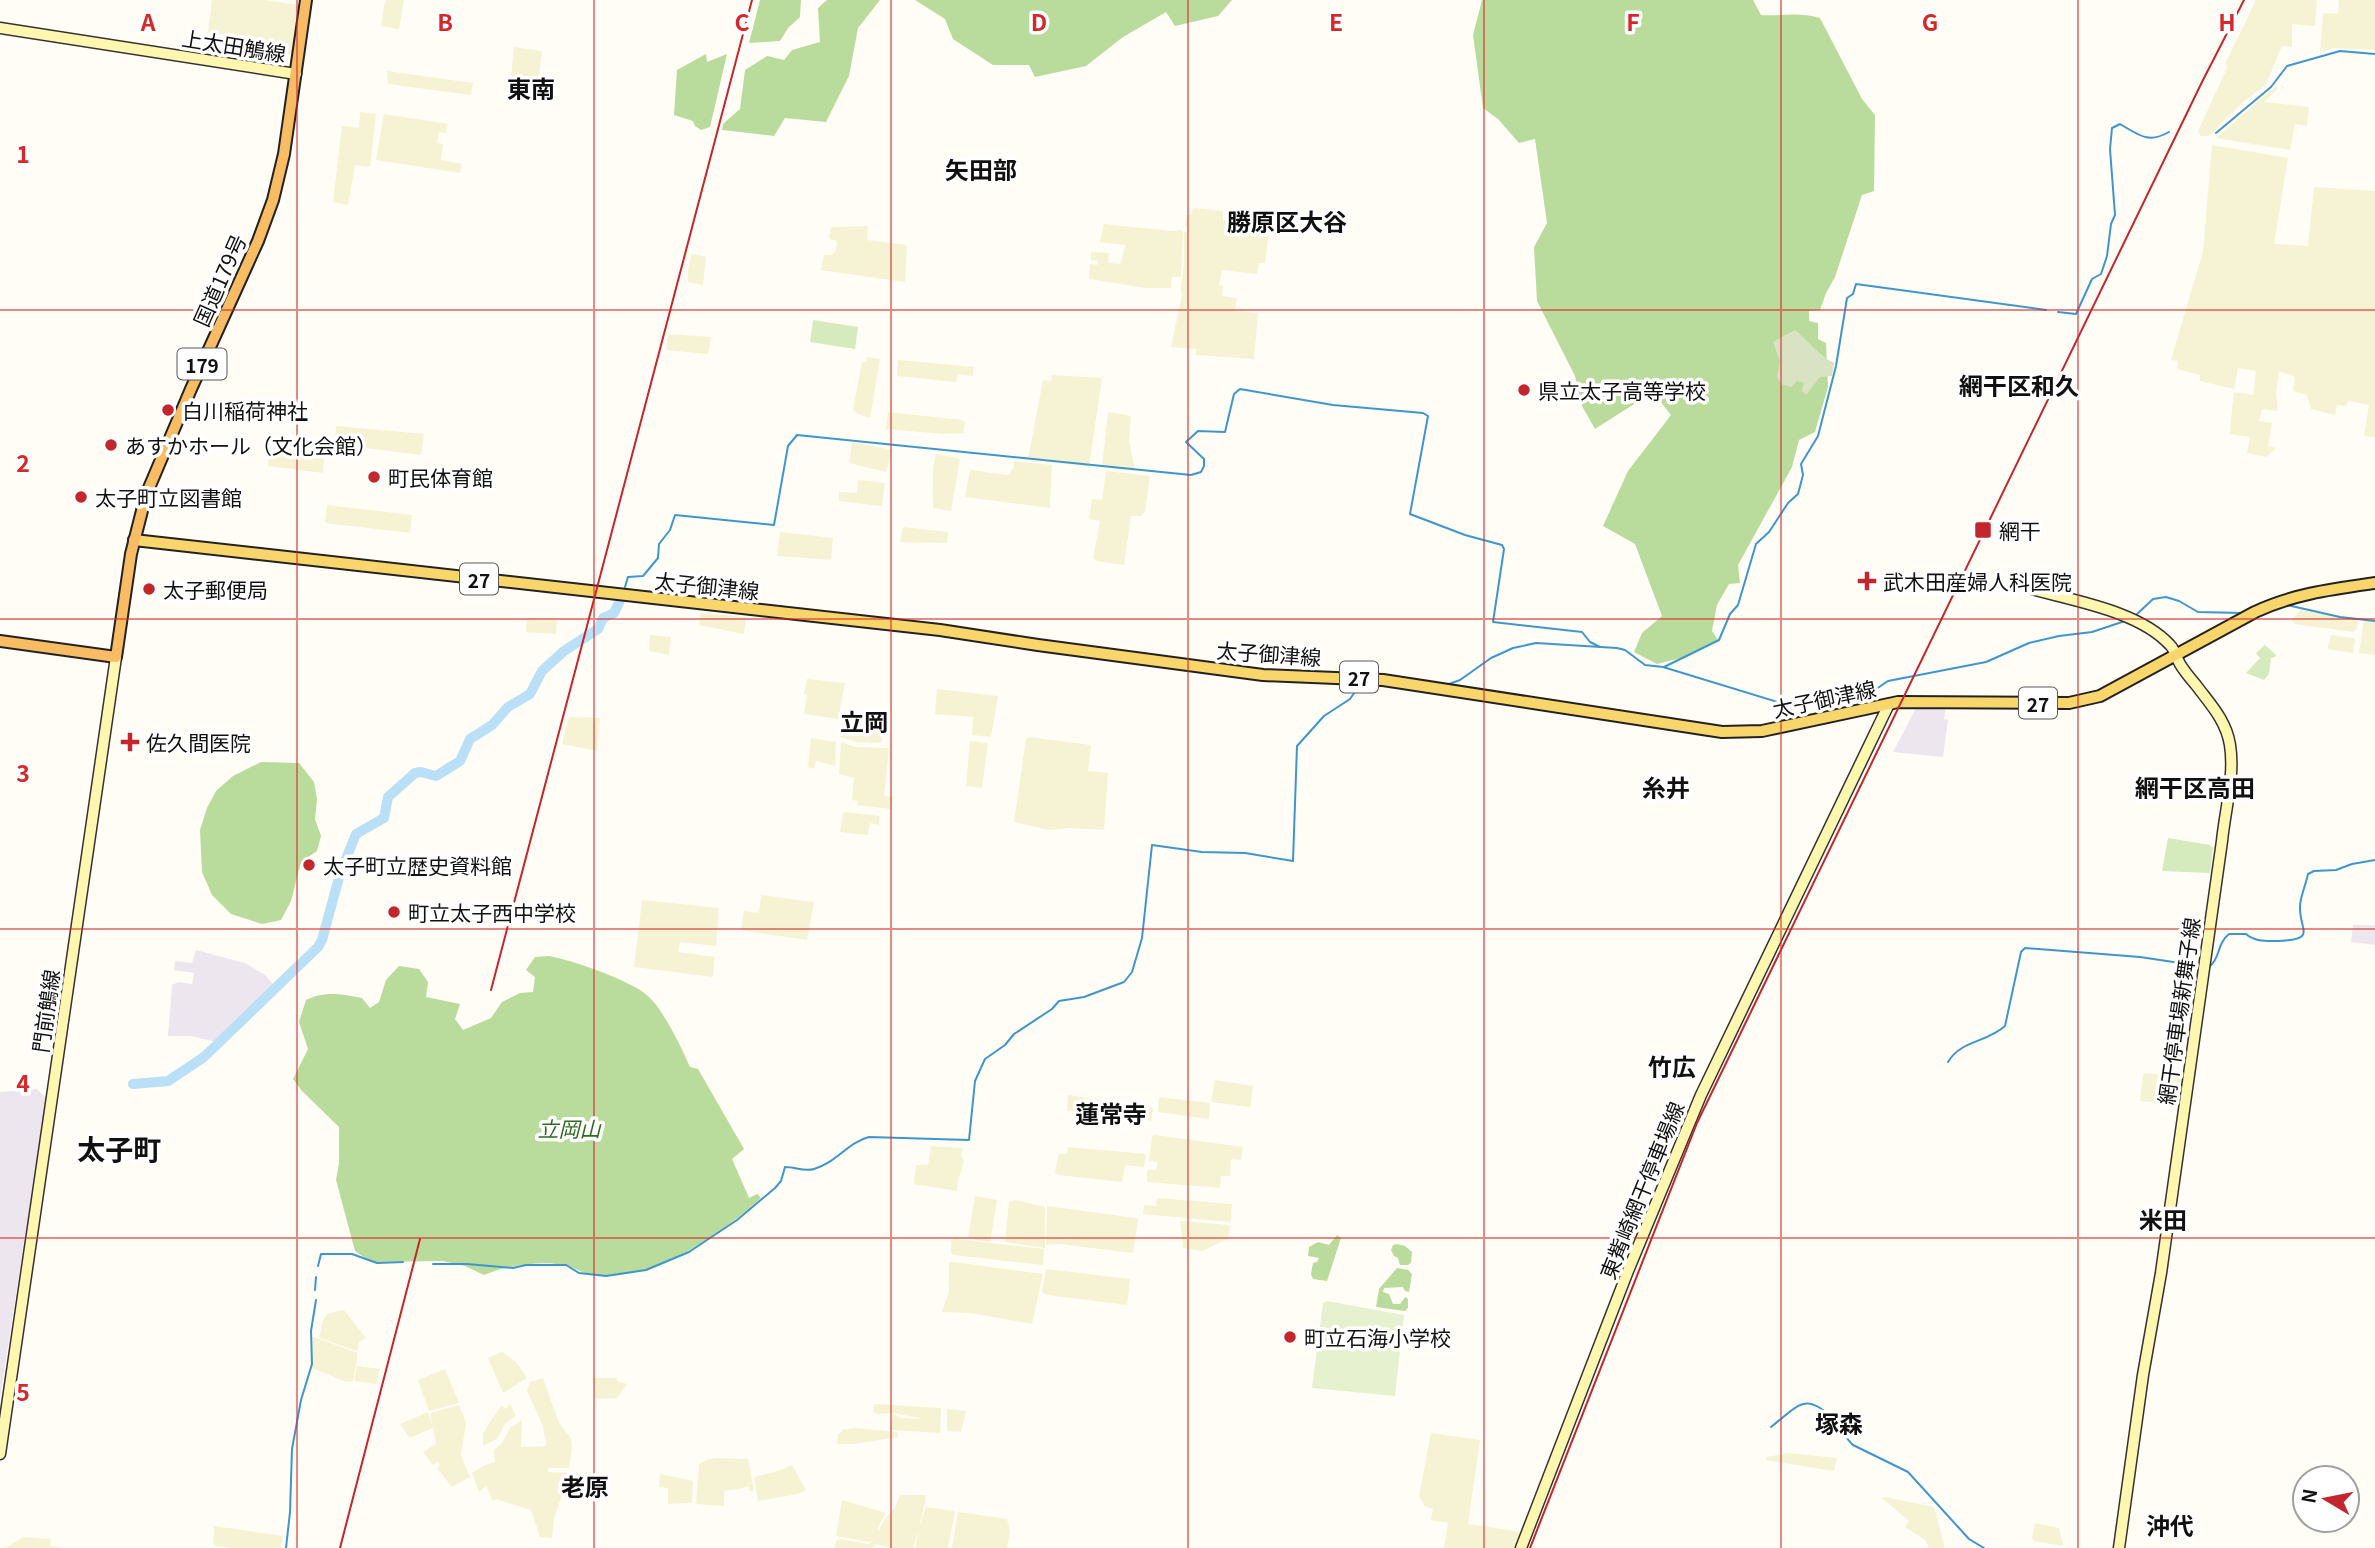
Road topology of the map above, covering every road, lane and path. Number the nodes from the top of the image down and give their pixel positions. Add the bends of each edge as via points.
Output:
1 (306, 0) edge
2 (0, 29) edge
3 (296, 74) junction
4 (134, 540) junction
5 (2375, 583) edge
6 (2032, 589) dead end
7 (0, 641) edge
8 (2176, 656) junction
9 (116, 657) junction
10 (1889, 704) junction
11 (0, 1454) edge
12 (1521, 1548) edge
13 (2119, 1548) edge

1 - 3 highway, 国道179号 / 179
2 - 3 main road, 上太田鵤線
3 - 4 highway, 国道179号 / 179 via 284,155 266,222 157,467
4 - 9 highway, 国道179号 / 179
4 - 10 main road, 太子御津線 / 27 via 940,630 1263,675 1383,680 1707,731 1762,730
5 - 8 main road, 太子御津線 / 27 via 2283,600
6 - 8 main road, 網干停車場新舞子線 via 2132,620 2159,635
7 - 9 highway
8 - 10 main road, 太子御津線 / 27 via 2086,701
8 - 13 main road, 網干停車場新舞子線 via 2220,716 2228,734 2231,764
9 - 11 main road, 門前鵤線
10 - 12 main road, 東觜崎網干停車場線 via 1701,1095

